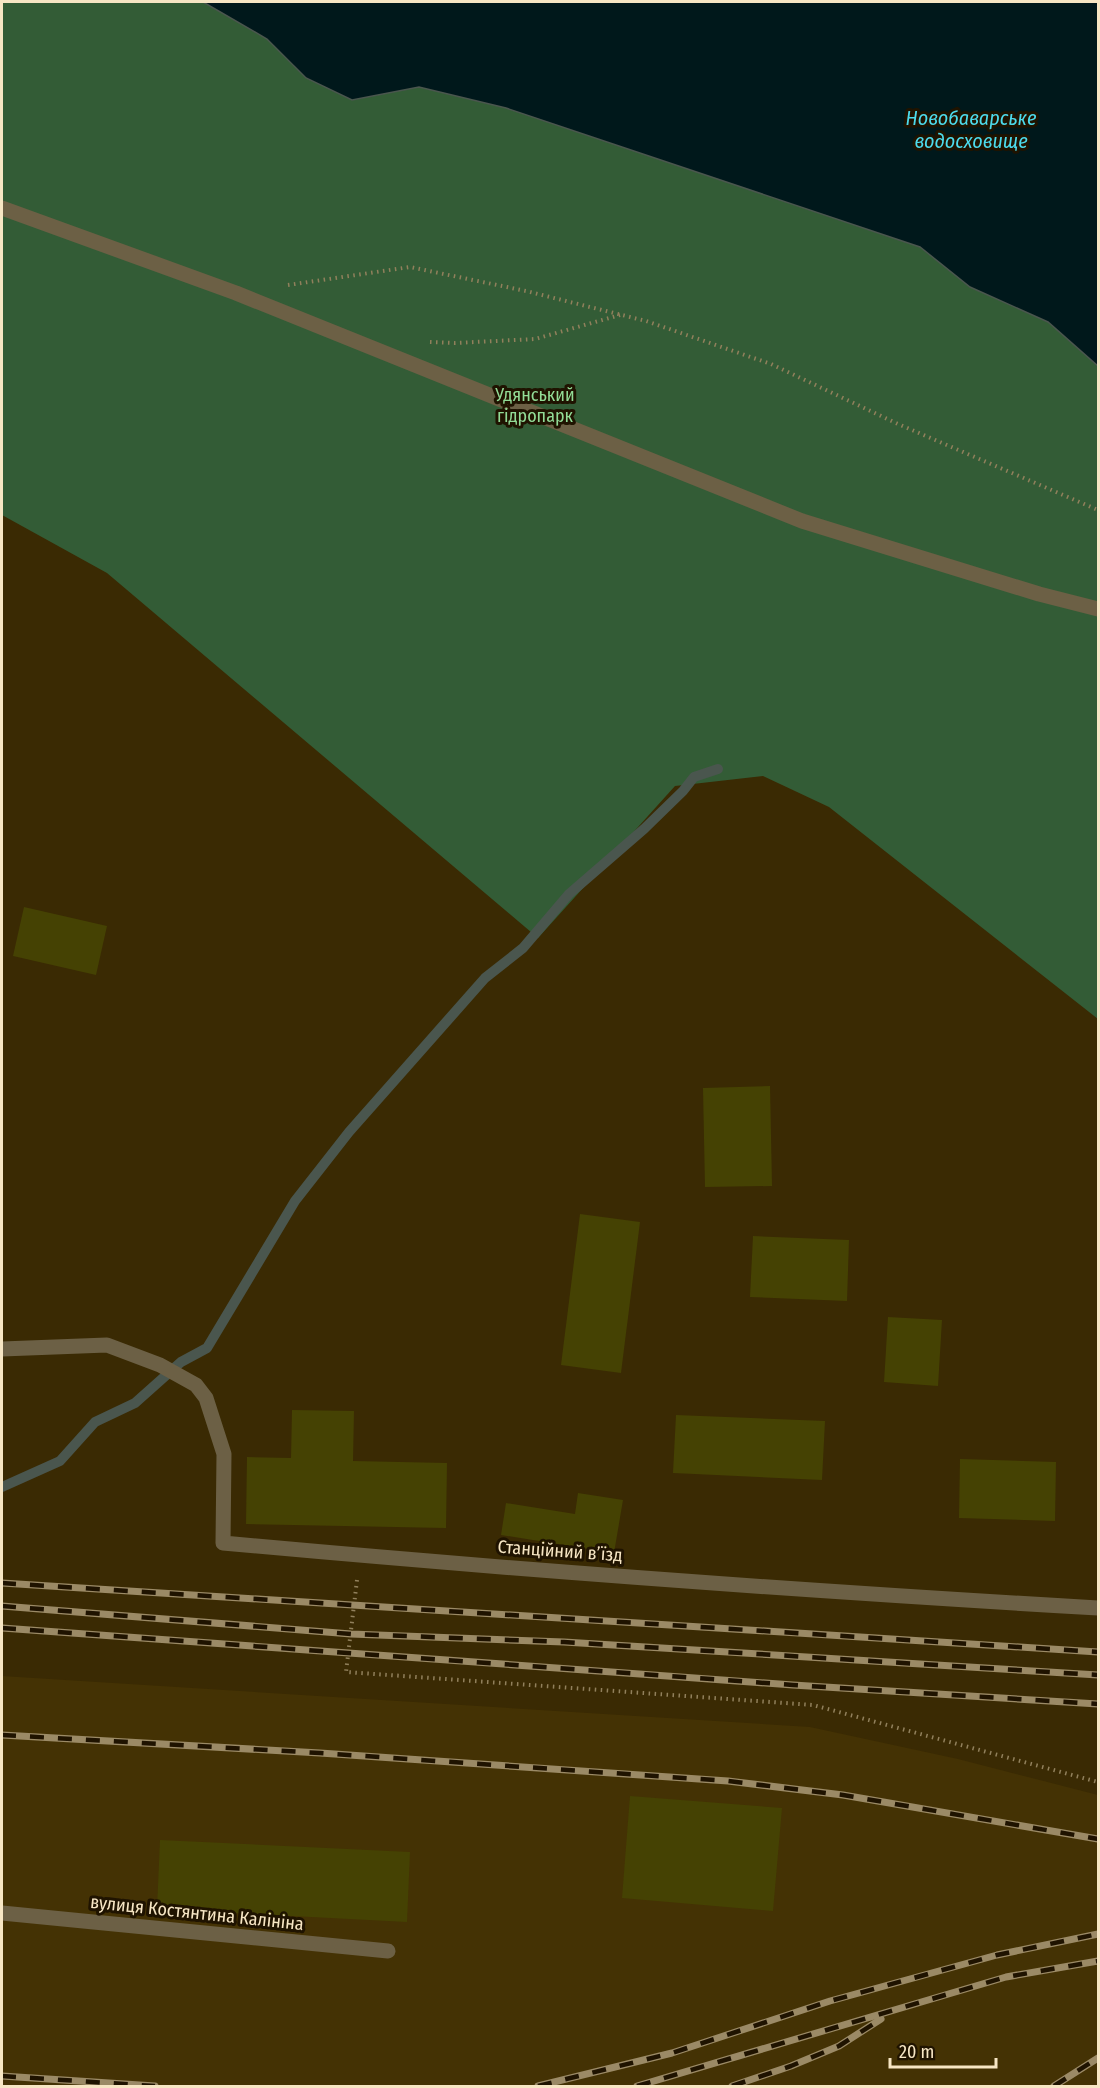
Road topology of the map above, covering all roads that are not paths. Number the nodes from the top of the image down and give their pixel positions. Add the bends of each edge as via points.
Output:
1 (2, 208) edge
2 (1098, 609) edge
3 (2, 1349) edge
4 (1098, 1608) edge
5 (2, 1913) edge
6 (388, 1951) dead end

1 - 2 street via 236,293 802,521
3 - 4 street, Станційний в’їзд via 107,1345 160,1365 196,1385 206,1398 224,1454 223,1543 845,1593
5 - 6 street, вулиця Костянтина Калініна

